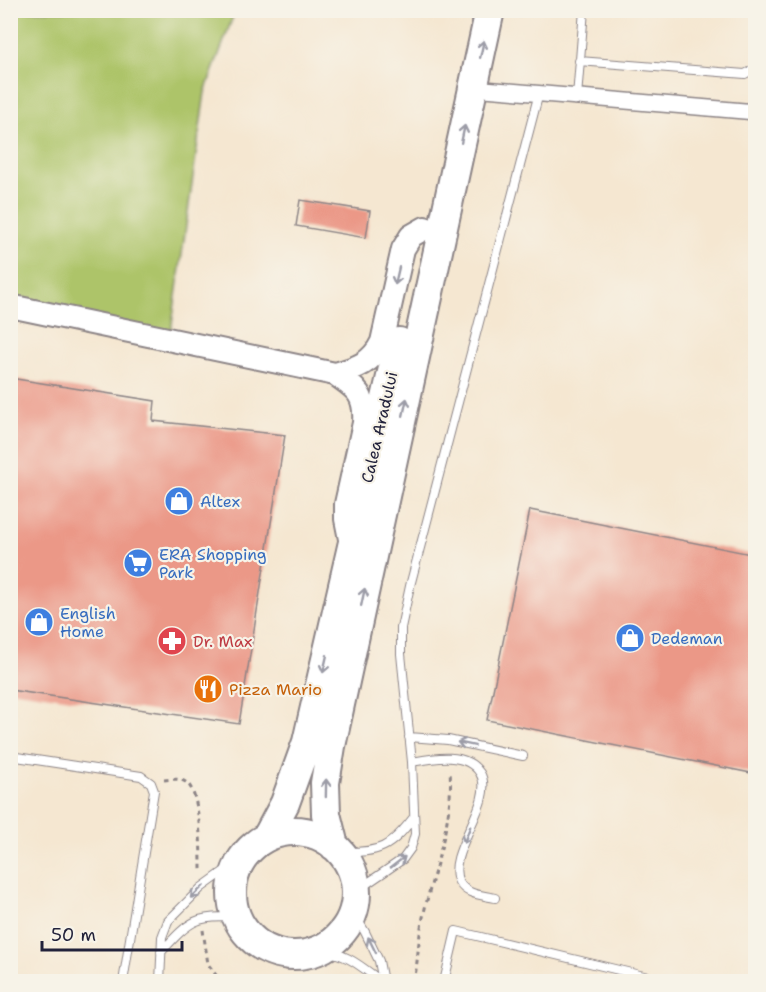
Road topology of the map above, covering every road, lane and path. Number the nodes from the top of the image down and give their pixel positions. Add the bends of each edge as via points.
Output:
1 (470, 10) edge
2 (490, 10) edge
3 (584, 10) edge
4 (579, 61) junction
5 (756, 65) edge
6 (474, 88) junction
7 (539, 93) junction
8 (577, 97) junction
9 (756, 112) edge
10 (425, 228) junction
11 (10, 306) edge
12 (335, 374) junction
13 (352, 546) junction
14 (409, 737) junction
15 (10, 756) edge
16 (523, 756) dead end
17 (448, 757) junction
18 (412, 762) junction
19 (151, 783) junction
20 (414, 817) junction
21 (267, 837) junction
22 (338, 849) junction
23 (244, 857) junction
24 (201, 888) junction
25 (495, 898) dead end
26 (355, 902) junction
27 (202, 918) junction
28 (237, 918) junction
29 (318, 950) junction
30 (161, 952) junction
31 (123, 981) edge
32 (160, 981) edge
33 (221, 981) edge
34 (382, 981) edge
35 (414, 981) edge
36 (444, 981) edge
37 (669, 981) edge

1 - 10 highway, Calea Aradului
6 -> 2 highway, Calea Aradului
3 - 4 lane
4 - 5 lane via 745,74
4 - 8 lane
6 - 7 street
22 -> 6 highway, Calea Aradului via 326,814 325,783 331,746
7 - 8 street
7 - 14 lane via 401,628
8 - 9 street
10 -> 12 street via 411,236 403,249 377,353 355,369
10 - 13 highway, Calea Aradului
11 - 12 street
12 - 13 street via 352,386 363,401 365,412 346,504
13 -> 21 highway, Calea Aradului via 307,742 285,803
16 -> 14 lane via 448,740
14 - 18 lane
15 - 19 lane via 141,776
17 - 18 lane
17 -> 25 lane via 476,767 484,780 481,803 456,867 458,880 467,891
17 - 35 path via 451,791 446,827 422,922
18 - 20 lane
19 - 24 path via 180,779 195,794
19 - 31 lane via 154,791
20 - 22 lane via 380,849 363,853
26 -> 20 lane via 407,854 415,834
21 - 22 highway, Calea Aradului via 302,831 319,836
21 - 23 highway, Calea Aradului
22 - 26 highway, Calea Aradului via 354,877
23 - 24 lane
23 - 28 highway, Calea Aradului via 232,884
24 -> 30 lane via 168,921
26 - 29 highway, Calea Aradului via 345,928
34 -> 26 lane via 379,961
27 - 28 lane
27 - 30 lane via 183,928
27 - 33 path via 208,964
28 - 29 highway, Calea Aradului via 247,933 274,952 291,955
29 - 34 lane via 357,962
30 - 32 lane
36 - 37 lane via 456,931

